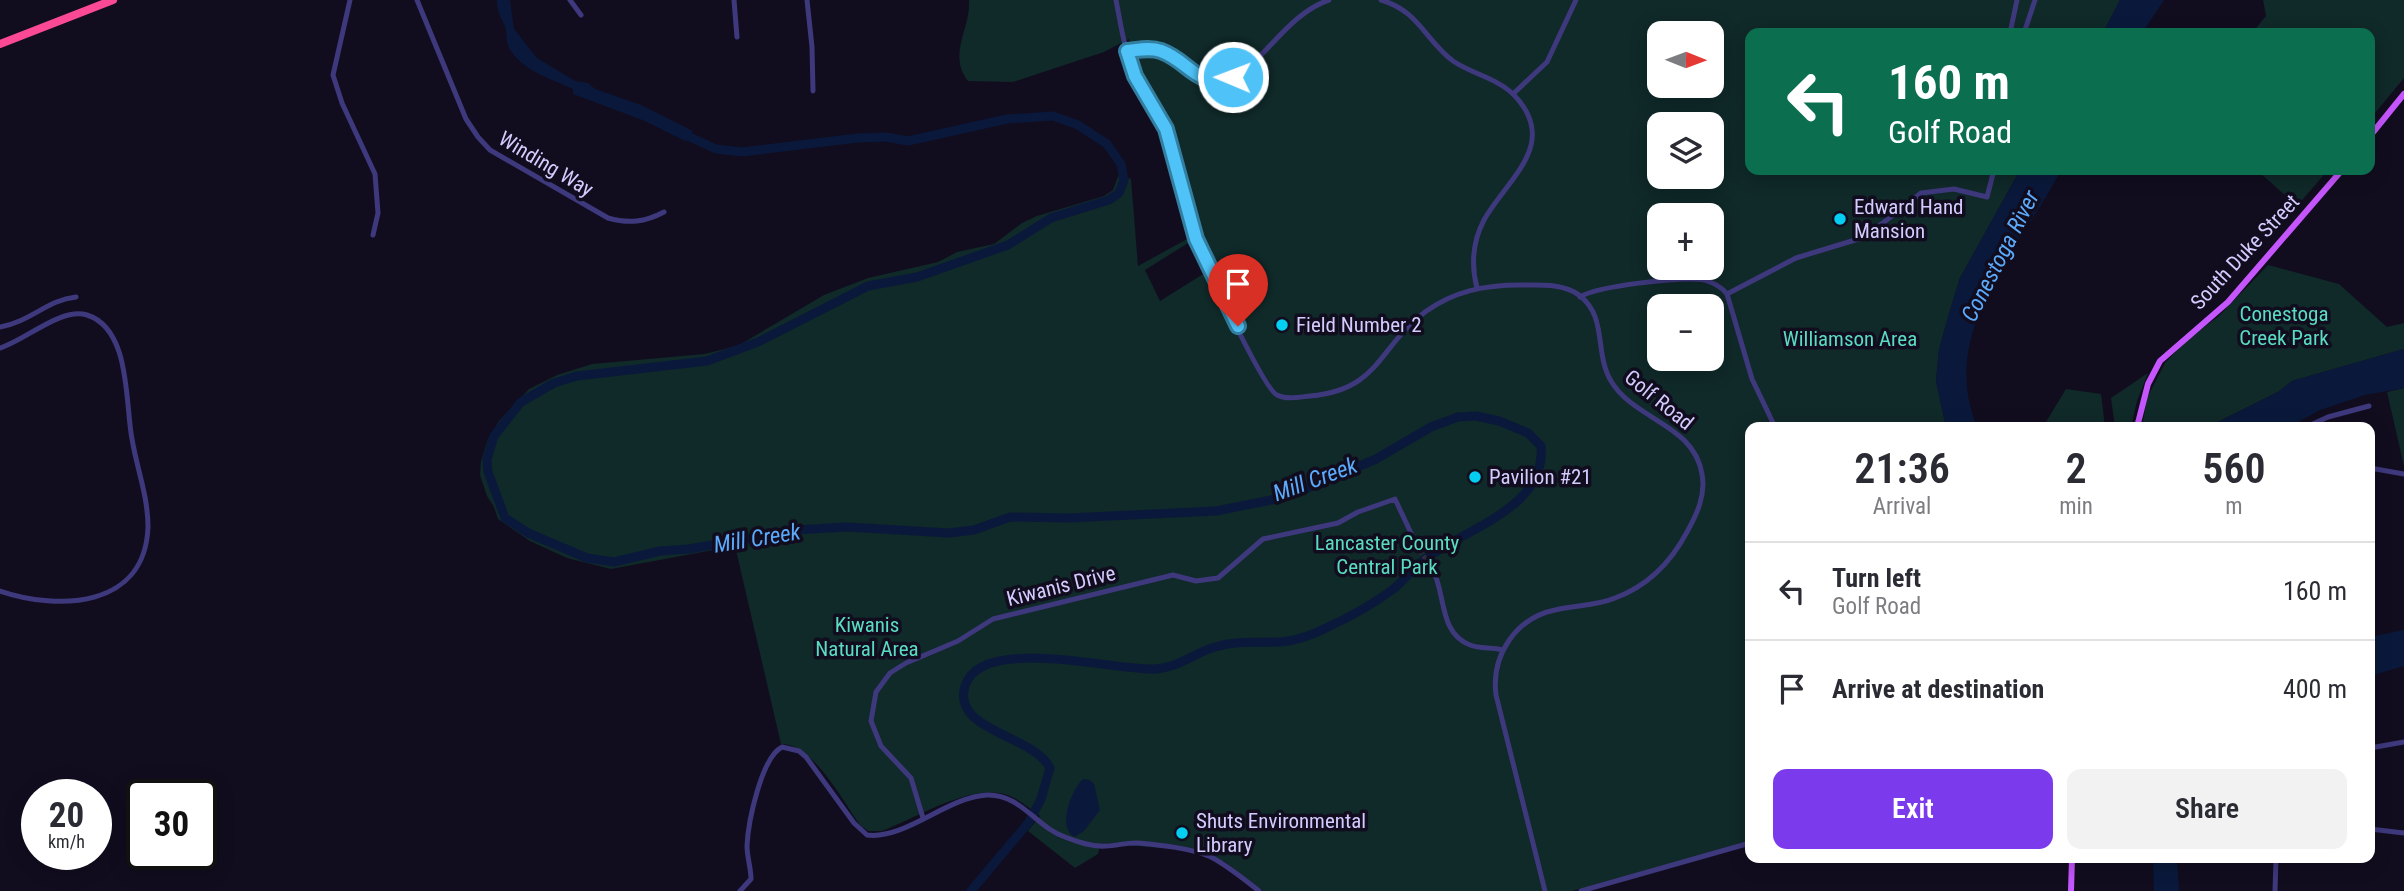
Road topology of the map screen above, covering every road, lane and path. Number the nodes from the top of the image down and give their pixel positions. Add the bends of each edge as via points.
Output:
1 (113, 0) edge
2 (350, 0) edge
3 (417, 0) edge
4 (570, 0) edge
5 (734, 0) edge
6 (807, 0) edge
7 (1116, 0) edge
8 (1329, 0) edge
9 (1381, 0) edge
10 (1576, 0) edge
11 (2017, 0) edge
12 (2035, 0) edge
13 (581, 15) dead end
14 (2011, 28) edge
15 (2026, 28) edge
16 (737, 37) dead end
17 (0, 44) edge
18 (1127, 51) junction
19 (813, 91) dead end
20 (1513, 94) junction
21 (2404, 94) edge
22 (2375, 130) edge
23 (1993, 175) edge
24 (2338, 175) edge
25 (664, 212) dead end
26 (373, 235) dead end
27 (1477, 288) junction
28 (1727, 294) junction
29 (76, 297) dead end
30 (1580, 297) junction
31 (0, 327) edge
32 (0, 348) edge
33 (2369, 406) dead end
34 (1773, 422) edge
35 (2138, 422) edge
36 (2317, 422) edge
37 (2375, 469) edge
38 (2404, 474) edge
39 (1419, 550) tunnel mouth
40 (1432, 568) tunnel mouth
41 (0, 591) edge
42 (1503, 650) junction
43 (2404, 742) edge
44 (2375, 747) edge
45 (923, 818) junction
46 (2375, 830) edge
47 (2404, 833) edge
48 (1745, 845) edge
49 (2072, 863) edge
50 (2276, 863) edge
51 (740, 891) edge
52 (1259, 891) edge
53 (1545, 891) edge
54 (1581, 891) edge
55 (2071, 891) edge
56 (2275, 891) edge

1 - 17 highway
2 - 26 street via 334,75 375,174 378,213
3 - 25 street, Winding Way via 466,119 490,150 608,218 644,221
4 - 13 street
5 - 16 street
6 - 19 street
7 - 18 street
8 - 18 street via 1300,14 1247,69 1223,80 1196,76 1157,50
9 - 20 street via 1407,12 1455,62
10 - 20 street via 1547,62
11 - 14 street
12 - 15 street
18 - 27 street via 1135,76 1166,129 1196,239 1273,394 1307,397 1352,386 1377,367 1422,314
20 - 27 street via 1528,118 1531,147 1520,173 1482,226 1473,257
21 - 22 main road
23 - 28 street via 1987,197 1954,189 1921,193 1865,237 1796,258
24 - 35 main road, South Duke Street via 2228,302 2160,360
27 - 30 street via 1545,285
28 - 30 street via 1714,284 1690,279
28 - 34 street via 1752,379
29 - 31 street
30 - 42 street, Golf Road via 1596,316 1608,377 1625,397 1690,446 1701,468 1702,498 1676,551 1647,581 1614,599 1538,615 1514,634
32 - 41 street via 71,314 89,316 104,326 123,366 148,524 137,568 102,595 48,601
33 - 36 street
37 - 38 street
39 - 45 street, Kiwanis Drive via 1395,499 1330,525 1263,539 1218,578 1196,581 1173,575 993,619 896,669 876,692 871,721 881,746 911,778
40 - 42 street via 1446,619 1455,634 1473,647
42 - 53 street, Golf Road via 1495,678 1496,695
43 - 44 street
45 - 51 street via 885,834 867,835 853,823 806,757 782,747 770,756 764,773 747,844 751,879
45 - 52 street via 959,802 996,796 1021,805 1060,836 1084,844 1138,843 1205,855
46 - 47 street
48 - 54 street
49 - 55 main road
50 - 56 street

